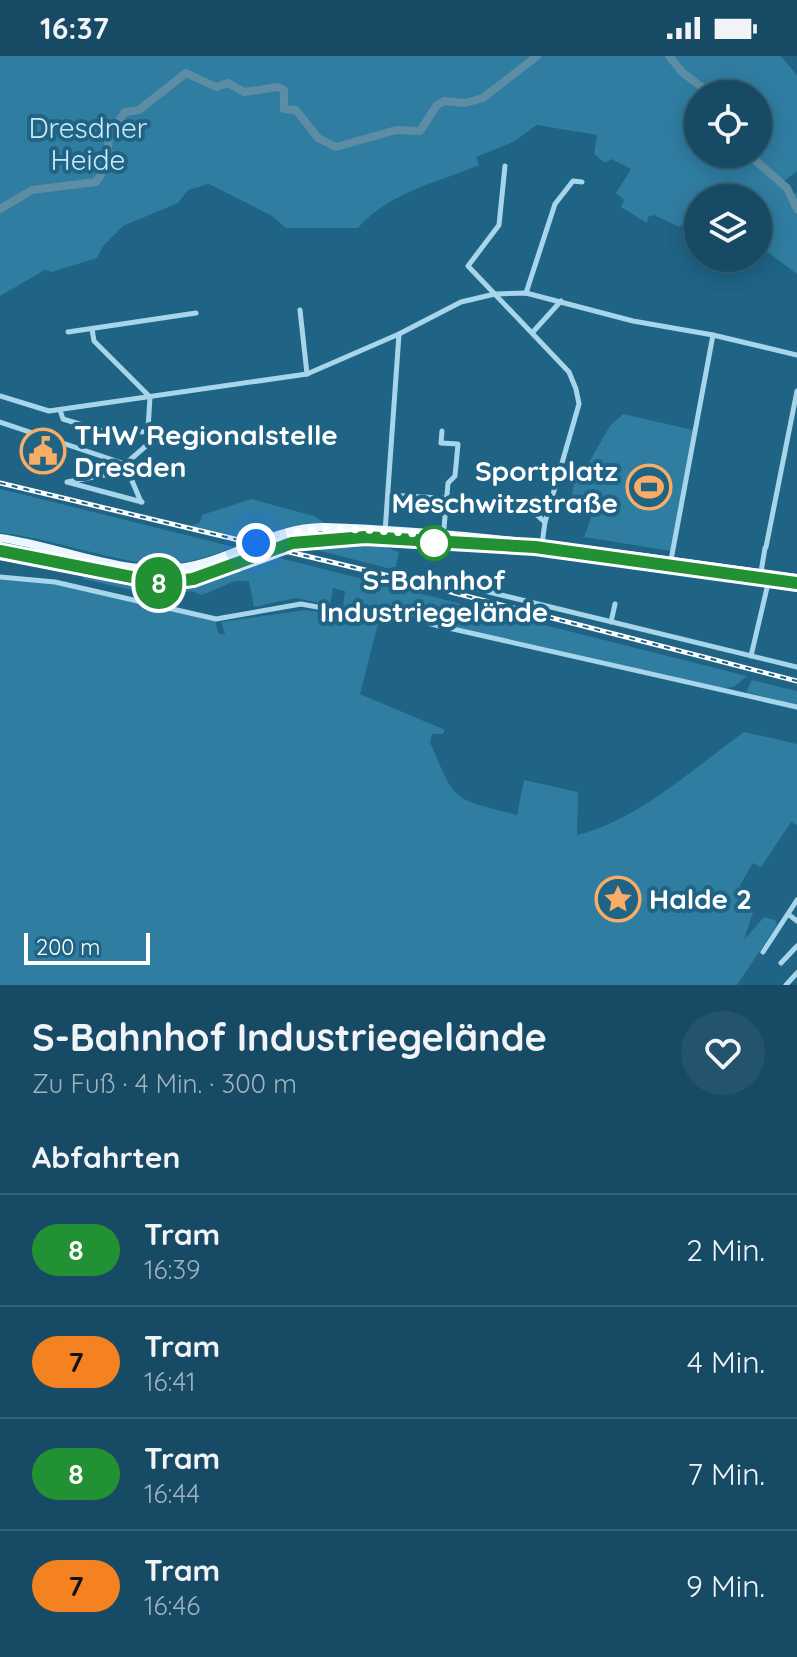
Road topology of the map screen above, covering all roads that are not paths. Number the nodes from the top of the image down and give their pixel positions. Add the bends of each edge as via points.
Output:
1 (505, 166) dead end
2 (582, 182) dead end
3 (526, 293) junction
4 (495, 294) junction
5 (561, 301) junction
6 (300, 310) dead end
7 (196, 313) dead end
8 (92, 329) junction
9 (68, 332) dead end
10 (532, 333) junction
11 (399, 334) junction
12 (713, 335) junction
13 (797, 355) edge
14 (307, 374) junction
15 (797, 391) edge
16 (0, 396) edge
17 (150, 397) junction
18 (60, 410) junction
19 (0, 422) edge
20 (442, 431) dead end
21 (151, 432) junction
22 (125, 464) junction
23 (390, 495) junction
24 (447, 498) junction
25 (545, 522) junction
26 (444, 528) dead end
27 (339, 529) junction
28 (385, 532) junction
29 (0, 541) edge
30 (542, 544) junction
31 (233, 556) junction
32 (670, 561) junction
33 (766, 574) junction
34 (0, 577) edge
35 (797, 578) edge
36 (460, 585) dead end
37 (615, 604) dead end
38 (611, 622) junction
39 (751, 656) junction
40 (797, 667) edge
41 (797, 707) edge
42 (797, 900) edge
43 (788, 914) junction
44 (797, 921) edge
45 (797, 946) edge
46 (763, 952) dead end
47 (781, 963) dead end
48 (797, 973) edge
49 (786, 985) edge

1 - 4 street via 499,225 468,266
2 - 3 street via 573,181 555,204
3 - 4 street
3 - 5 street
4 - 10 street
4 - 11 street via 461,302
5 - 10 street
5 - 12 street
6 - 14 street
7 - 8 street
8 - 9 street
8 - 17 street via 94,341
10 - 25 street via 569,372 579,404
11 - 14 street
11 - 23 street
12 - 13 street
12 - 32 street
14 - 17 street
15 - 33 street via 766,547
16 - 18 street
17 - 18 street
17 - 21 street
18 - 21 street via 63,419 102,431
19 - 22 street
20 - 24 street via 441,443 458,444
21 - 22 street via 147,445
22 - 22 street via 142,502 67,482 115,473
23 - 24 street
23 - 28 street
24 - 25 street via 523,503
24 - 26 street
25 - 30 street
27 - 28 main road
27 - 31 main road
27 - 31 main road via 316,528 271,538
28 - 30 main road
29 - 31 main road via 153,569
30 - 32 main road
32 - 33 main road
33 - 35 main road
33 - 39 street
34 - 41 street via 55,582 216,619 301,604 361,615 402,608 431,624
36 - 38 street
37 - 38 street
38 - 39 street
39 - 40 street
42 - 43 street
43 - 44 street
43 - 46 street
45 - 47 street
48 - 49 street

